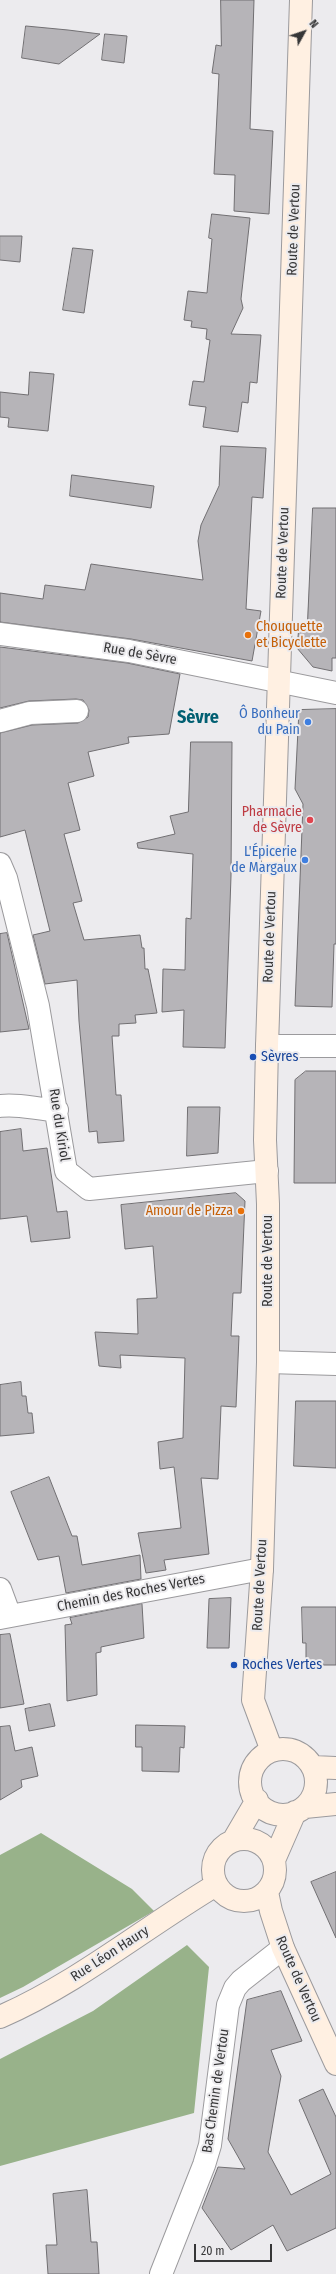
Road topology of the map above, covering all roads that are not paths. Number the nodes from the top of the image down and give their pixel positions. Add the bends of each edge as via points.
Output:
1 (301, 0) edge
2 (0, 634) edge
3 (279, 683) junction
4 (336, 693) edge
5 (77, 711) dead end
6 (0, 721) edge
7 (2, 873) edge
8 (267, 1046) junction
9 (336, 1046) edge
10 (0, 1106) edge
11 (57, 1110) junction
12 (267, 1170) junction
13 (268, 1362) junction
14 (336, 1364) edge
15 (262, 1569) junction
16 (0, 1589) edge
17 (5, 1617) edge
18 (272, 1751) junction
19 (313, 1767) junction
20 (336, 1768) edge
21 (257, 1800) junction
22 (336, 1804) edge
23 (300, 1810) junction
24 (233, 1841) junction
25 (274, 1860) junction
26 (216, 1885) junction
27 (267, 1892) junction
28 (283, 1948) junction
29 (0, 2017) edge
30 (336, 2064) edge
31 (161, 2274) edge

1 - 3 main road, Route de Vertou
2 - 3 street, Rue de Sèvre via 128,650
3 - 4 street, Rue de Sèvre
3 - 8 main road, Route de Vertou
5 - 6 street via 30,712
7 - 11 street, Rue du Kiriol via 38,1006
8 - 9 street
8 - 12 main road, Route de Vertou via 264,1140
10 - 11 street via 11,1104
11 - 12 street, Rue du Kiriol via 66,1171 89,1189
12 - 13 main road, Route de Vertou
13 - 14 street
13 - 15 main road, Route de Vertou
15 - 17 street, Chemin des Roches Vertes
15 - 18 main road, Route de Vertou via 253,1700
16 - 17 street
18 - 19 main road via 291,1750 308,1759
18 - 21 main road via 256,1763 252,1772 251,1782
19 - 20 main road
19 - 23 main road via 316,1789 312,1799
21 - 23 main road via 264,1808 274,1813 284,1814
21 - 24 main road
22 - 23 main road
23 - 25 main road
24 - 25 main road via 246,1839 258,1842 268,1849
24 - 26 main road via 216,1857 213,1876
25 - 27 main road via 275,1877
26 - 27 main road via 230,1899 240,1902 260,1898
26 - 29 main road, Rue Léon Haury via 66,1983
27 - 28 main road, Route de Vertou
28 - 30 main road, Route de Vertou
28 - 31 street, Bas Chemin de Vertou via 241,1981 228,2005 210,2145

